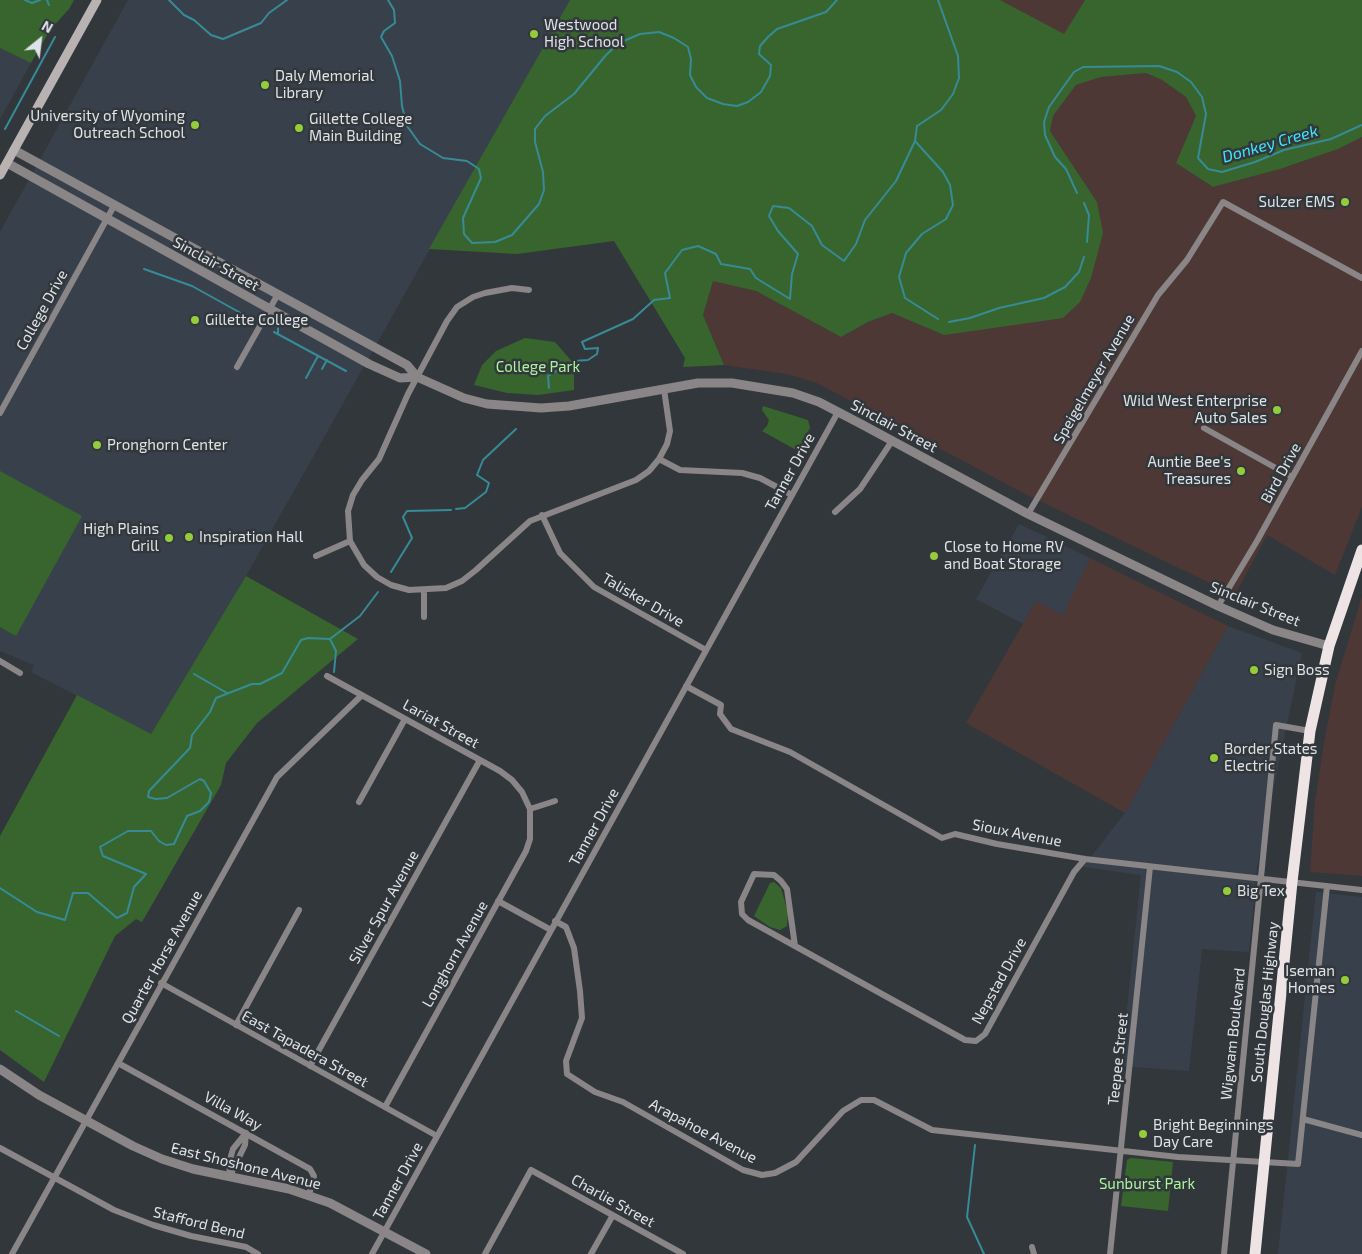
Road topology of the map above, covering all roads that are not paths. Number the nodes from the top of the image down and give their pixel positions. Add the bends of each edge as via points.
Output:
1 (97, 0) edge
2 (14, 150) junction
3 (7, 163) junction
4 (0, 175) edge
5 (115, 204) junction
6 (106, 219) junction
7 (1362, 278) edge
8 (529, 290) dead end
9 (278, 294) junction
10 (270, 310) junction
11 (1362, 351) edge
12 (237, 367) dead end
13 (416, 377) junction
14 (664, 389) junction
15 (838, 412) junction
16 (0, 413) edge
17 (1204, 428) dead end
18 (892, 441) junction
19 (659, 459) junction
20 (1292, 478) junction
21 (792, 495) junction
22 (836, 512) dead end
23 (1028, 514) junction
24 (542, 515) junction
25 (350, 541) junction
26 (1362, 550) edge
27 (316, 556) dead end
28 (424, 591) junction
29 (1218, 606) junction
30 (424, 617) dead end
31 (1329, 646) junction
32 (706, 650) junction
33 (0, 661) edge
34 (20, 672) dead end
35 (327, 676) dead end
36 (686, 686) junction
37 (362, 695) junction
38 (405, 719) junction
39 (1310, 731) junction
40 (480, 760) junction
41 (555, 801) dead end
42 (359, 802) dead end
43 (530, 809) junction
44 (1085, 859) junction
45 (1150, 867) junction
46 (1261, 877) junction
47 (1292, 882) junction
48 (1327, 886) junction
49 (1362, 890) edge
50 (498, 901) junction
51 (299, 910) dead end
52 (555, 921) junction
53 (551, 930) junction
54 (795, 946) junction
55 (161, 983) junction
56 (236, 1025) junction
57 (118, 1062) junction
58 (310, 1066) junction
59 (0, 1069) edge
60 (385, 1107) junction
61 (1303, 1118) junction
62 (86, 1120) junction
63 (246, 1133) junction
64 (1362, 1135) edge
65 (437, 1136) junction
66 (0, 1148) edge
67 (1121, 1151) junction
68 (1233, 1161) junction
69 (1264, 1162) junction
70 (54, 1177) junction
71 (230, 1177) junction
72 (309, 1195) junction
73 (613, 1215) junction
74 (385, 1231) junction
75 (12, 1254) edge
76 (258, 1254) edge
77 (372, 1254) edge
78 (426, 1254) edge
79 (485, 1254) edge
80 (591, 1254) edge
81 (683, 1254) edge
82 (1110, 1254) edge
83 (1224, 1254) edge
84 (1255, 1254) edge

1 - 2 main road
2 - 3 main road
2 - 5 street, Sinclair Street
3 - 4 main road
3 - 6 street, Sinclair Street
5 - 6 street, College Drive
5 - 9 street, Sinclair Street
6 - 10 street, Sinclair Street
6 - 16 street, College Drive
7 - 23 street, Speigelmeyer Avenue via 1223,202 1187,260 1158,295
8 - 13 street via 512,288 485,292 457,307
9 - 10 street
9 - 13 street, Sinclair Street via 407,365
10 - 12 street
10 - 13 street, Sinclair Street via 369,364 400,378
11 - 20 street, Bird Drive
13 - 14 street, Sinclair Street via 464,398 487,404 541,408
13 - 25 street via 380,459 353,494 348,511
14 - 15 street, Sinclair Street via 698,383 766,386 794,393
14 - 19 street via 670,431
15 - 18 street, Sinclair Street
15 - 21 street, Tanner Drive
17 - 20 street
18 - 22 street via 860,489
18 - 23 street, Sinclair Street
19 - 21 street via 680,470 742,473 760,478
19 - 24 street via 636,480
20 - 29 street, Bird Drive
21 - 32 street, Tanner Drive
23 - 29 street, Sinclair Street
24 - 28 street via 515,533 462,581 446,588
24 - 32 street, Talisker Drive via 560,553 594,587
25 - 27 street
25 - 28 street via 364,565 377,577 392,585
26 - 31 highway, South Douglas Highway
28 - 30 street
29 - 31 street, Sinclair Street via 1273,630
31 - 39 highway, South Douglas Highway
32 - 36 street, Tanner Drive
33 - 34 street
35 - 37 street, Lariat Street
36 - 44 street, Sioux Avenue via 721,705 720,714 731,729 790,752 942,838 956,834
36 - 52 street, Tanner Drive
37 - 38 street, Lariat Street
37 - 55 street, Quarter Horse Avenue via 277,776
38 - 40 street, Lariat Street
38 - 42 street
39 - 46 street, Wigwam Boulevard via 1276,725
39 - 47 highway, South Douglas Highway
40 - 43 street, Lariat Street via 512,780
40 - 58 street, Silver Spur Avenue
41 - 43 street
43 - 50 street, Longhorn Avenue via 530,839 526,852
44 - 45 street, Sioux Avenue
44 - 54 street, Nepstad Drive via 1065,888 985,1034 976,1041 966,1040
45 - 46 street, Sioux Avenue
45 - 67 street, Teepee Street
46 - 47 street, Sioux Avenue
46 - 68 street, Wigwam Boulevard
47 - 48 street, Sioux Avenue
47 - 69 highway, South Douglas Highway
48 - 49 street, Sioux Avenue
48 - 61 street
50 - 53 street
50 - 60 street, Longhorn Avenue
51 - 56 street
52 - 53 street, Tanner Drive
52 - 67 street, Arapahoe Avenue via 566,927 574,948 582,1018 566,1061 566,1074 595,1092 623,1102 743,1170 762,1175 775,1173 796,1162 843,1111 861,1100 874,1100 932,1130
53 - 65 street, Tanner Drive
54 - 54 street, Nepstad Drive via 742,914 740,902 754,874 774,875 787,889
55 - 56 street, East Tapadera Street
55 - 57 street, Quarter Horse Avenue
56 - 58 street, East Tapadera Street
57 - 62 street, Quarter Horse Avenue
57 - 63 street, Villa Way
58 - 60 street, East Tapadera Street
59 - 62 street, East Shoshone Avenue
60 - 65 street, East Tapadera Street
61 - 64 street
61 - 69 street, Arapahoe Avenue via 1298,1164
62 - 70 street, Quarter Horse Avenue
62 - 71 street, East Shoshone Avenue via 162,1159
63 - 71 street via 245,1144
63 - 72 street, Villa Way via 310,1168 314,1176
65 - 74 street, Tanner Drive
66 - 70 street, Stafford Bend
67 - 68 street, Arapahoe Avenue
67 - 82 street, Teepee Street
68 - 69 street, Arapahoe Avenue
68 - 83 street, Wigwam Boulevard
69 - 84 highway, South Douglas Highway
70 - 75 street, Quarter Horse Avenue
70 - 76 street, Stafford Bend via 114,1210 153,1225 246,1247
71 - 72 street, East Shoshone Avenue
72 - 74 street, East Shoshone Avenue via 330,1202
73 - 79 street, Charlie Street via 531,1170
73 - 80 street
73 - 81 street, Charlie Street
74 - 77 street, Tanner Drive
74 - 78 street, East Shoshone Avenue

